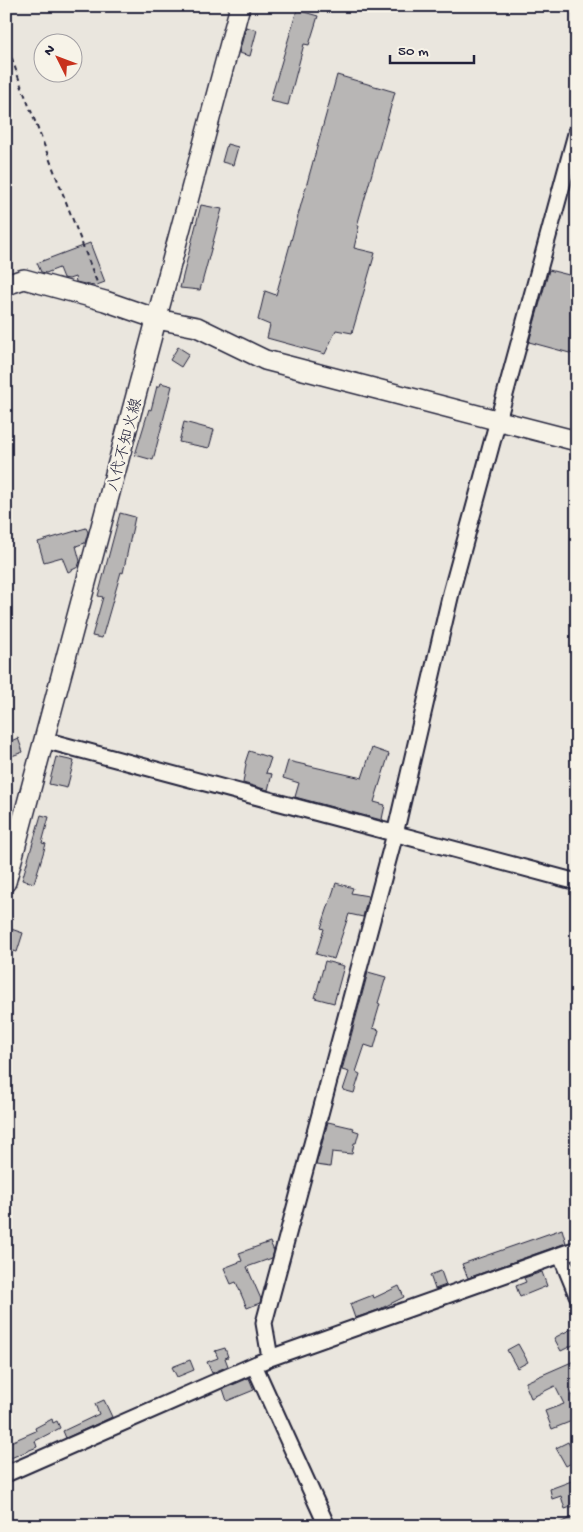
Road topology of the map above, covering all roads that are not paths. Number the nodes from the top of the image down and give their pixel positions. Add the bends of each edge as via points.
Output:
1 (240, 6) edge
2 (577, 130) edge
3 (6, 285) edge
4 (157, 319) junction
5 (498, 420) junction
6 (577, 441) edge
7 (44, 740) junction
8 (395, 834) junction
9 (6, 882) edge
10 (577, 882) edge
11 (577, 1249) edge
12 (561, 1256) junction
13 (577, 1295) edge
14 (270, 1358) junction
15 (254, 1365) junction
16 (6, 1474) edge
17 (327, 1526) edge

1 - 4 main road, 八代不知火線
2 - 5 street
3 - 4 main road via 24,279
4 - 5 main road via 196,327 265,360
4 - 7 main road, 八代不知火線
5 - 6 main road
5 - 8 street via 451,593
7 - 8 street
7 - 9 main road, 八代不知火線
8 - 10 street
8 - 14 street via 264,1323
11 - 12 street
12 - 13 street
12 - 14 street
14 - 15 street
15 - 16 street
15 - 17 street

